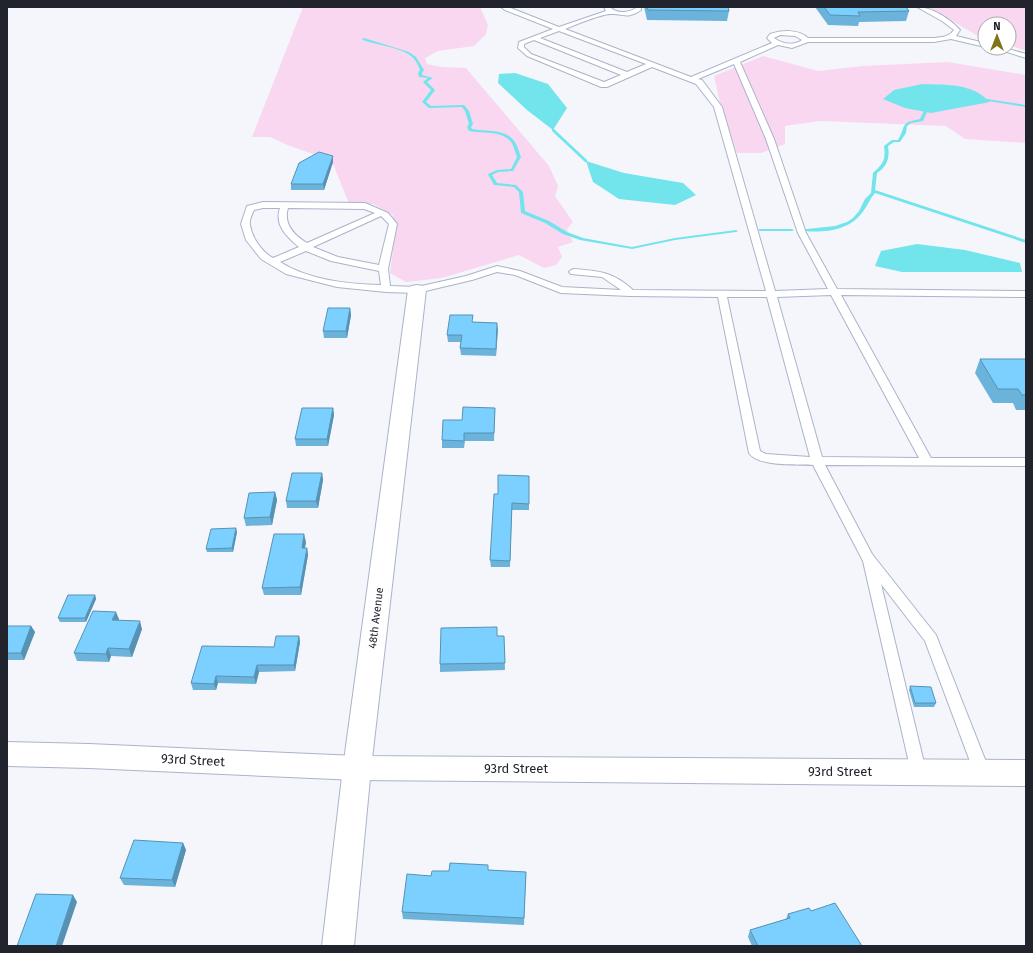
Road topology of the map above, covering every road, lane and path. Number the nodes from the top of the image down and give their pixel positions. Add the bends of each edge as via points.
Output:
1 (504, 7) edge
2 (638, 7) edge
3 (920, 7) edge
4 (609, 9) edge
5 (785, 24) dead end
6 (558, 29) junction
7 (788, 33) junction
8 (951, 37) junction
9 (534, 38) junction
10 (806, 40) junction
11 (778, 43) junction
12 (977, 43) edge
13 (736, 61) junction
14 (652, 64) junction
15 (627, 75) junction
16 (692, 79) junction
17 (285, 205) junction
18 (381, 213) junction
19 (306, 247) junction
20 (273, 262) junction
21 (383, 269) junction
22 (574, 272) dead end
23 (386, 289) junction
24 (417, 290) junction
25 (836, 292) junction
26 (630, 293) junction
27 (722, 294) junction
28 (771, 294) junction
29 (1026, 294) edge
30 (817, 461) junction
31 (927, 462) junction
32 (1026, 462) edge
33 (867, 557) junction
34 (7, 754) edge
35 (357, 768) junction
36 (918, 771) junction
37 (982, 772) junction
38 (1026, 773) edge
39 (338, 946) edge

1 - 6 lane
2 - 4 lane via 637,11 630,14
3 - 8 lane via 933,12 957,30
4 - 6 lane
5 - 7 lane
6 - 9 lane
6 - 14 lane
7 - 10 lane via 800,35
7 - 11 lane via 771,36 771,40
8 - 10 lane via 934,40
8 - 12 lane
9 - 15 lane
9 - 15 lane via 521,43 521,48 536,58 604,85
10 - 11 lane via 798,45
11 - 13 lane
13 - 16 lane
13 - 25 lane via 770,139 802,233
14 - 15 lane
14 - 16 lane
16 - 28 lane via 699,82 718,107
17 - 18 lane via 365,206
17 - 19 lane via 282,218 288,232
17 - 20 lane via 250,208 245,224 251,240 264,257
18 - 19 lane
18 - 21 lane via 391,219 393,224
19 - 20 lane
19 - 21 lane via 319,255
20 - 23 lane via 289,272 337,284
21 - 23 lane
22 - 26 lane via 604,274 617,280
23 - 24 lane
24 - 26 lane via 497,269 517,273 561,290
24 - 35 street, 48th Avenue
25 - 28 lane
25 - 29 lane
25 - 31 lane
26 - 27 lane
27 - 28 lane
27 - 30 lane via 755,453 763,458
28 - 30 lane
30 - 31 lane
30 - 33 lane
31 - 32 lane
33 - 36 lane
33 - 37 lane via 931,638
34 - 35 street, 93rd Street
35 - 36 street, 93rd Street
35 - 39 street, 48th Avenue
36 - 37 street, 93rd Street
37 - 38 street, 93rd Street

